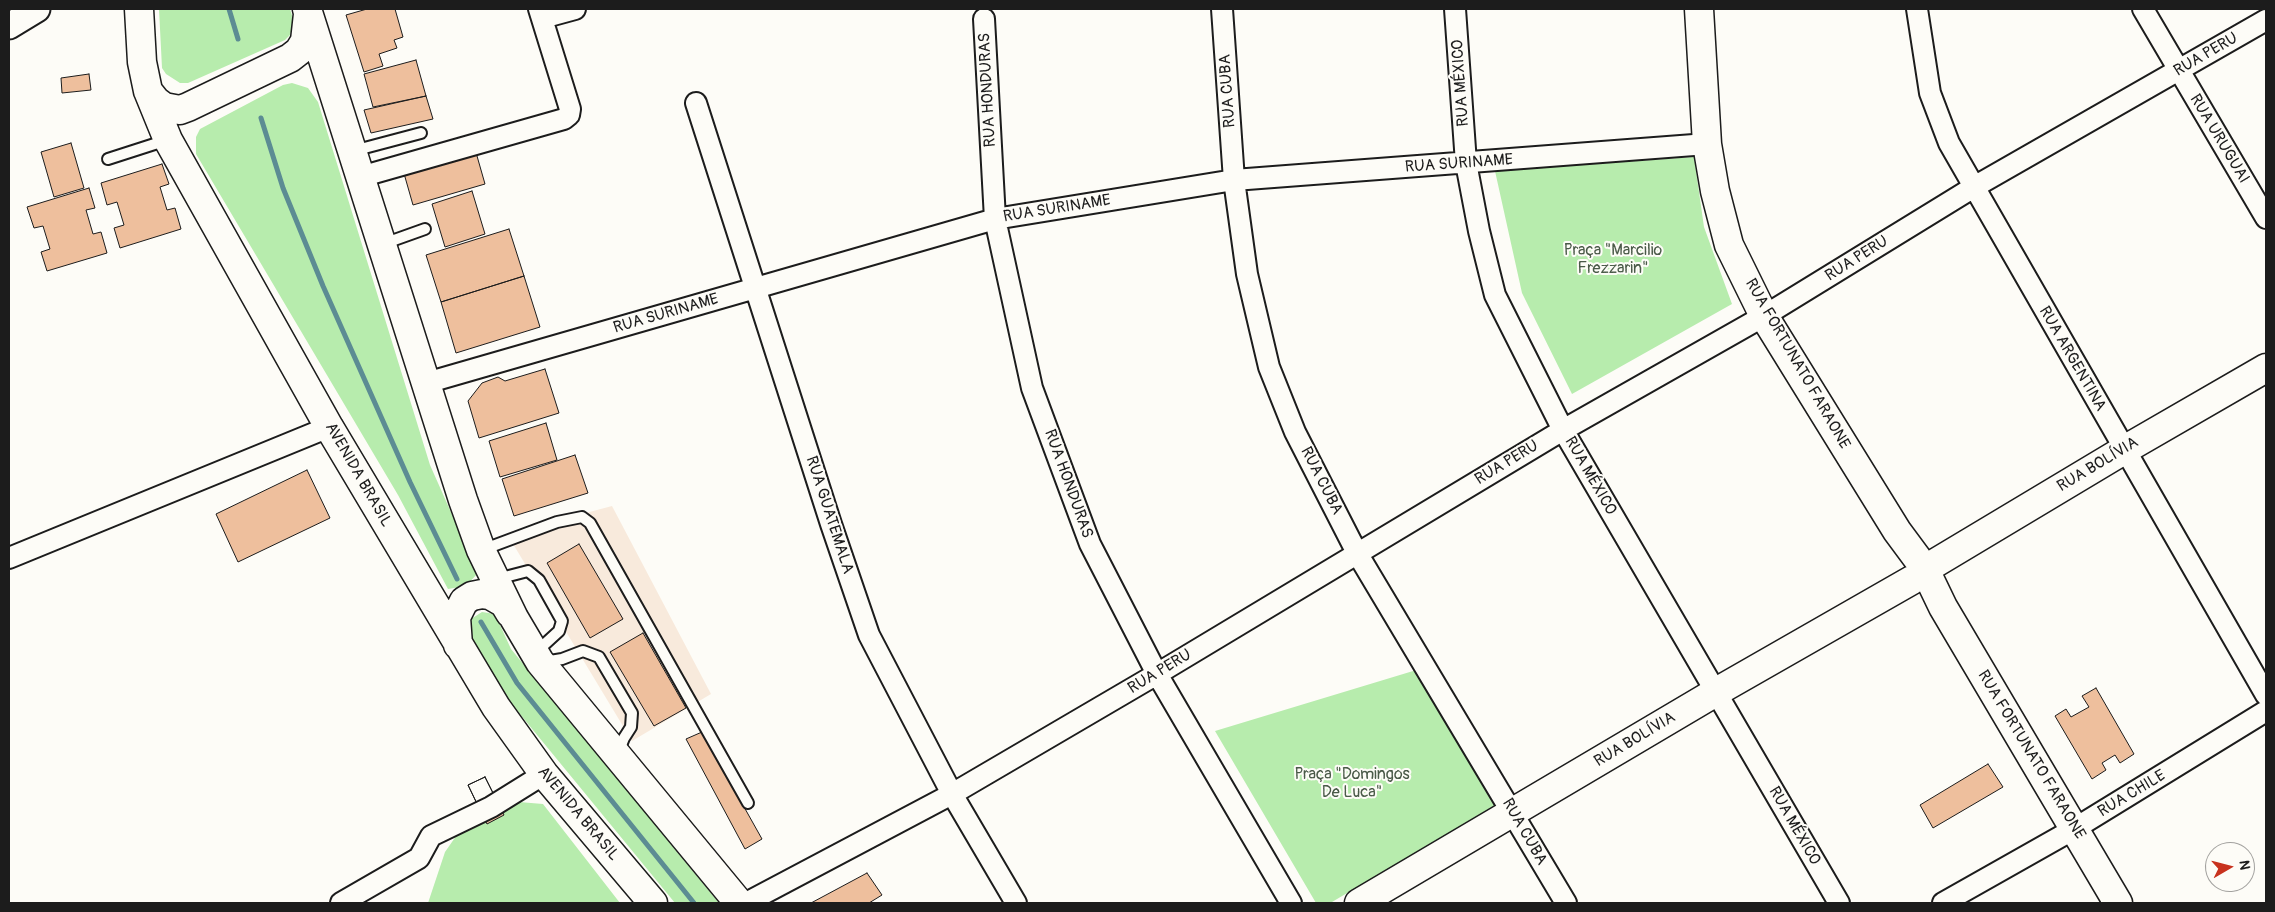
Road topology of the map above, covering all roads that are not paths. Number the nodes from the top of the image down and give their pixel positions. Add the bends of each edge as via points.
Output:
1 (36, 9) edge
2 (575, 9) edge
3 (1222, 9) edge
4 (1455, 9) edge
5 (1699, 9) edge
6 (1917, 9) edge
7 (2143, 9) edge
8 (308, 11) edge
9 (540, 13) edge
10 (137, 15) edge
11 (984, 19) dead end
12 (2266, 20) edge
13 (9, 26) edge
14 (2179, 71) junction
15 (329, 81) junction
16 (148, 91) junction
17 (696, 104) dead end
18 (421, 133) dead end
19 (1707, 144) junction
20 (173, 150) junction
21 (352, 151) junction
22 (108, 159) dead end
23 (1466, 164) junction
24 (360, 176) junction
25 (1234, 180) junction
26 (1974, 187) junction
27 (2266, 218) edge
28 (995, 219) junction
29 (425, 229) dead end
30 (382, 244) junction
31 (755, 289) junction
32 (1764, 316) junction
33 (2266, 368) edge
34 (426, 383) junction
35 (329, 427) junction
36 (1563, 430) junction
37 (2124, 450) junction
38 (482, 550) junction
39 (1357, 553) junction
40 (9, 558) edge
41 (1921, 571) junction
42 (496, 580) junction
43 (514, 618) junction
44 (458, 645) junction
45 (537, 658) junction
46 (1157, 674) junction
47 (1716, 692) junction
48 (2266, 695) edge
49 (2266, 711) edge
50 (617, 757) junction
51 (544, 774) junction
52 (952, 794) junction
53 (748, 803) dead end
54 (1513, 812) junction
55 (2074, 829) junction
56 (341, 903) edge
57 (653, 903) edge
58 (739, 903) edge
59 (746, 903) edge
60 (1016, 903) edge
61 (1292, 903) edge
62 (1359, 903) edge
63 (1566, 903) edge
64 (1839, 903) edge
65 (1943, 903) edge
66 (2118, 903) edge

1 - 13 street
2 - 9 street
3 - 25 street, RUA CUBA
4 - 23 street, RUA MÉXICO
5 - 19 main road, RUA FORTUNATO FARAONE
6 - 26 street, RUA ARGENTINA via 1930,93 1949,143
7 - 14 street, RUA URUGUAI
8 - 15 main road
8 - 16 main road via 307,36 299,51 290,58 180,110 172,110 156,102
9 - 24 street via 570,109 569,115
10 - 16 main road, AVENIDA BRASIL
11 - 28 street, RUA HONDURAS
12 - 14 street, RUA PERU
14 - 26 street, RUA PERU
14 - 27 street, RUA URUGUAI
15 - 20 main road via 322,71 314,68 304,65 294,68 192,116 184,122
15 - 21 main road
16 - 20 main road, AVENIDA BRASIL
17 - 31 street, RUA GUATEMALA
18 - 21 lane
19 - 23 street, RUA SURINAME
19 - 32 main road, RUA FORTUNATO FARAONE via 1729,245
20 - 22 lane
20 - 35 main road, AVENIDA BRASIL
21 - 24 main road
23 - 25 street, RUA SURINAME
23 - 36 street, RUA MÉXICO via 1495,295
24 - 30 main road
25 - 28 street, RUA SURINAME
25 - 39 street, RUA CUBA via 1247,274 1269,367 1295,432
26 - 32 street, RUA PERU
26 - 37 street, RUA ARGENTINA
28 - 31 street, RUA SURINAME
28 - 46 street, RUA HONDURAS via 1032,388 1090,544
29 - 30 lane
30 - 34 main road
31 - 34 street, RUA SURINAME
31 - 52 street, RUA GUATEMALA via 869,636
32 - 36 street, RUA PERU
32 - 41 main road, RUA FORTUNATO FARAONE
33 - 37 main road, RUA BOLÍVIA
34 - 38 main road
35 - 40 street
35 - 44 main road, AVENIDA BRASIL
36 - 39 street, RUA PERU
36 - 47 street, RUA MÉXICO
37 - 41 main road, RUA BOLÍVIA
37 - 48 street, RUA ARGENTINA
38 - 42 main road
38 - 53 lane via 557,522 582,517 590,523
39 - 46 street, RUA PERU
39 - 54 street, RUA CUBA
41 - 47 main road, RUA BOLÍVIA
41 - 55 main road, RUA FORTUNATO FARAONE
42 - 43 main road
42 - 45 lane via 528,571 539,580 562,621 559,631
43 - 44 main road via 499,599 482,594 472,596 464,601 456,617
43 - 45 main road
44 - 51 main road, AVENIDA BRASIL via 496,707
45 - 50 main road
45 - 50 lane via 562,659 582,651 599,657 632,713 630,727
46 - 52 street, RUA PERU
46 - 61 street, RUA HONDURAS
47 - 54 main road, RUA BOLÍVIA
47 - 64 street, RUA MÉXICO
49 - 55 street, RUA CHILE
50 - 58 main road
51 - 56 street via 491,807 430,836 420,858
51 - 57 main road, AVENIDA BRASIL
52 - 59 street, RUA PERU
52 - 60 street, RUA GUATEMALA
54 - 62 main road, RUA BOLÍVIA
54 - 63 street, RUA CUBA
55 - 65 street, RUA CHILE
55 - 66 main road, RUA FORTUNATO FARAONE

